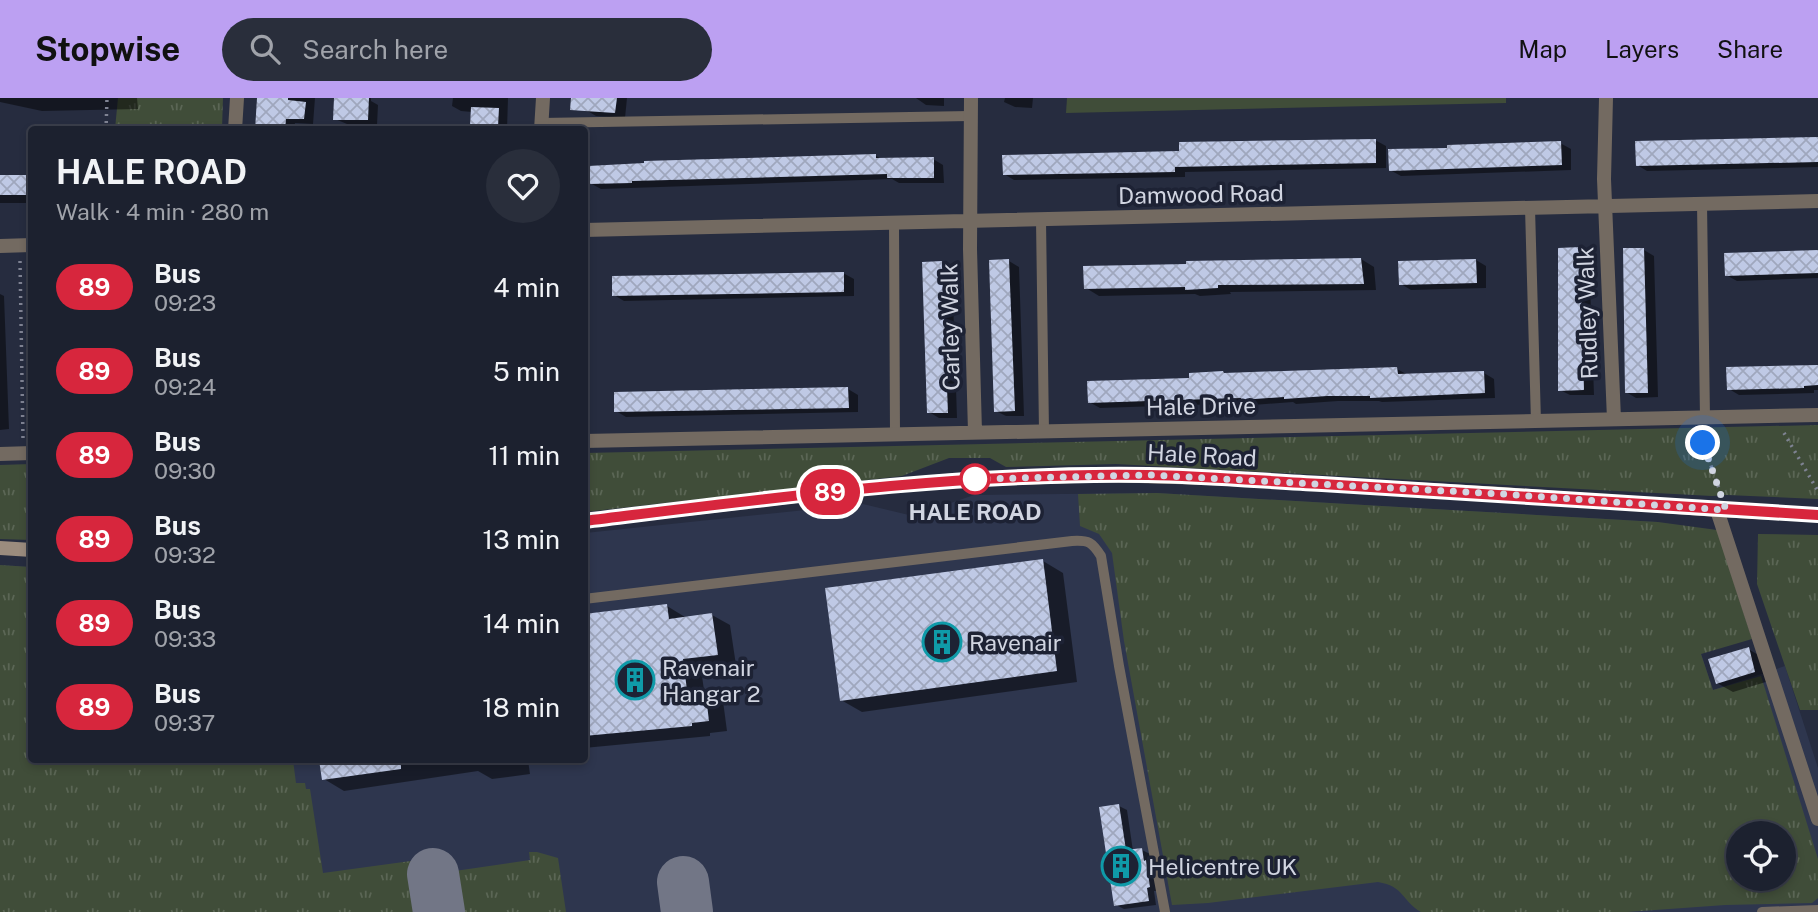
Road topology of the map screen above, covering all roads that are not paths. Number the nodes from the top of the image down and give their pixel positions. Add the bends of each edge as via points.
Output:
1 (237, 98) edge
2 (543, 98) edge
3 (971, 98) edge
4 (1606, 98) edge
5 (970, 116) junction
6 (235, 126) edge
7 (541, 126) edge
8 (1818, 201) edge
9 (1702, 203) junction
10 (1605, 205) junction
11 (1530, 208) junction
12 (1041, 220) junction
13 (970, 222) junction
14 (894, 223) junction
15 (588, 230) edge
16 (26, 245) edge
17 (0, 246) edge
18 (1818, 415) edge
19 (1697, 418) junction
20 (1615, 419) junction
21 (1536, 422) junction
22 (975, 432) junction
23 (1044, 432) junction
24 (895, 434) junction
25 (588, 441) edge
26 (27, 453) edge
27 (0, 454) edge
28 (1721, 510) junction
29 (1818, 515) edge
30 (588, 521) edge
31 (0, 548) edge
32 (28, 550) edge
33 (588, 599) edge
34 (1818, 819) edge
35 (1818, 909) edge
36 (1165, 912) edge
37 (1762, 912) edge

1 - 6 street
2 - 7 street
3 - 5 street, Carley Walk
4 - 10 street, Rudley Walk
5 - 7 lane
5 - 13 street, Carley Walk
8 - 9 street, Damwood Road
9 - 10 street, Damwood Road
9 - 19 lane
10 - 11 street, Damwood Road
10 - 20 street, Rudley Walk
11 - 12 street, Damwood Road
11 - 21 lane
12 - 13 street, Damwood Road
12 - 23 lane
13 - 14 street, Damwood Road
13 - 22 street, Carley Walk
14 - 15 street, Damwood Road
14 - 24 lane
16 - 17 street
18 - 19 street, Hale Drive
19 - 20 street, Hale Drive
20 - 21 street, Hale Drive
21 - 23 street, Hale Drive
22 - 23 street, Hale Drive
22 - 24 street, Hale Drive
24 - 25 street, Hale Drive
26 - 27 street
28 - 29 street, Hale Road
28 - 30 street, Hale Road via 1115,475 957,480
28 - 34 street
31 - 32 street
33 - 36 lane via 1072,541 1092,543 1101,556
35 - 37 lane

